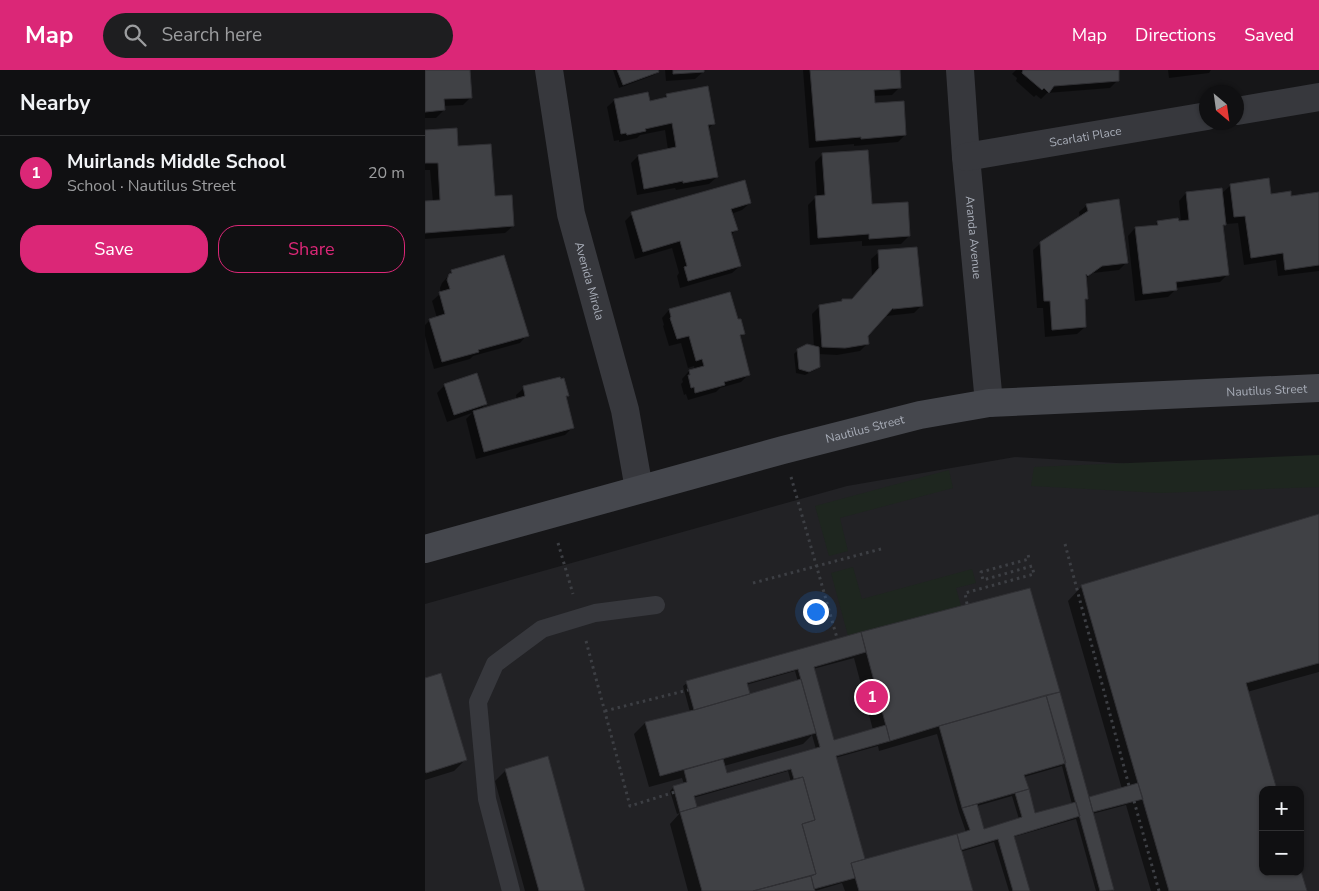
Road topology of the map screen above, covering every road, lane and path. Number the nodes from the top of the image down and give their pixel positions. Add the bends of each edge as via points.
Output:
1 (549, 70) edge
2 (960, 70) edge
3 (1319, 97) edge
4 (1244, 110) edge
5 (1199, 117) edge
6 (966, 157) junction
7 (1319, 388) edge
8 (989, 403) junction
9 (783, 450) junction
10 (639, 490) junction
11 (549, 515) junction
12 (1065, 544) dead end
13 (425, 549) edge
14 (881, 549) dead end
15 (1027, 554) dead end
16 (817, 566) junction
17 (753, 583) dead end
18 (967, 604) dead end
19 (656, 605) dead end
20 (579, 618) junction
21 (837, 638) dead end
22 (688, 690) dead end
23 (605, 711) junction
24 (1129, 786) dead end
25 (675, 792) dead end
26 (1134, 801) dead end
27 (511, 891) edge
28 (1159, 891) edge

1 - 10 street, Avenida Mirola via 571,214 625,410
2 - 6 street, Aranda Avenue
3 - 4 street
5 - 6 street, Scarlati Place
6 - 8 street, Aranda Avenue
7 - 8 main road, Nautilus Street
8 - 9 main road, Nautilus Street via 919,415
9 - 10 main road, Nautilus Street
9 - 16 path
10 - 11 main road, Nautilus Street
11 - 13 main road, Nautilus Street
11 - 20 path
12 - 24 path
14 - 16 path
15 - 18 path via 1029,559 981,572 983,580 1032,566 1034,574 965,593
16 - 17 path
16 - 21 path
19 - 20 lane
20 - 23 path
20 - 27 lane via 542,629 495,664 478,702 487,799
22 - 23 path
23 - 25 path via 631,806
26 - 28 path

